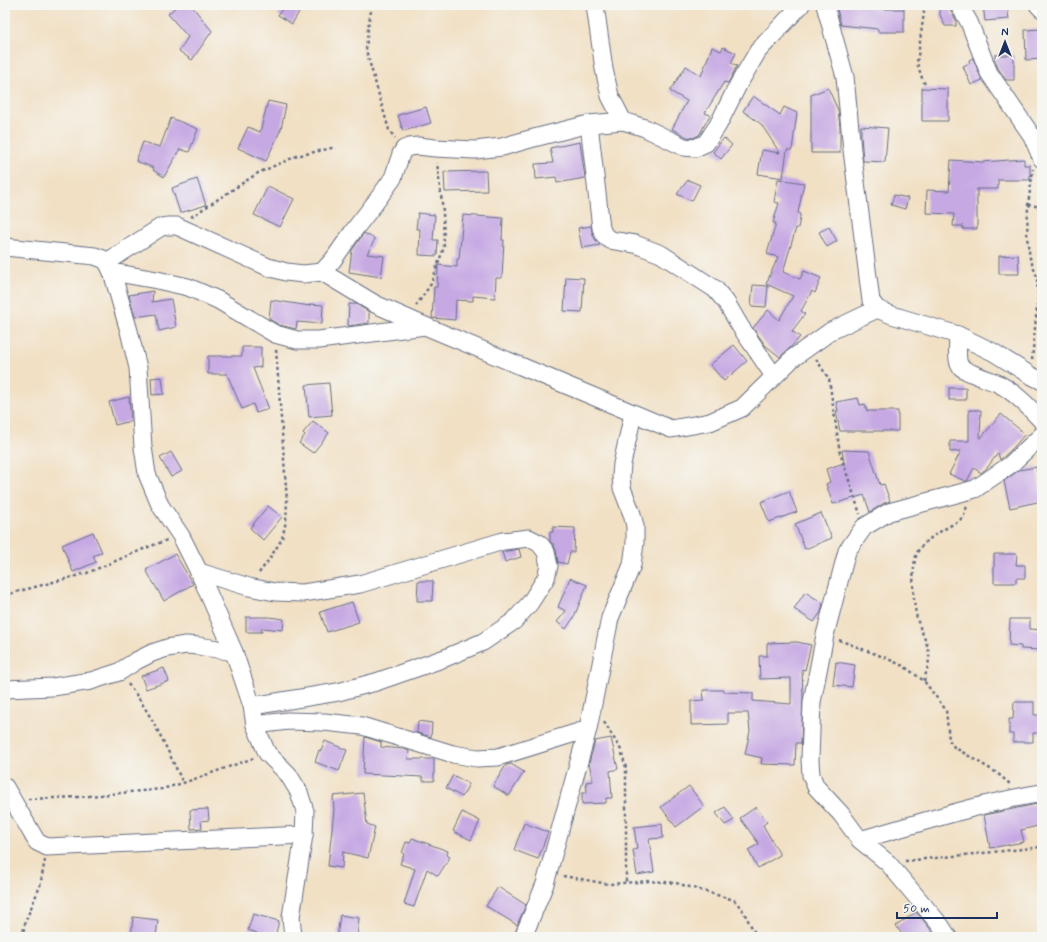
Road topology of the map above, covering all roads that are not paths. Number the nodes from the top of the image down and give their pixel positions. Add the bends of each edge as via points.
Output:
1 (595, 5) edge
2 (801, 5) edge
3 (825, 5) edge
4 (959, 5) edge
5 (1038, 5) edge
6 (1042, 9) edge
7 (623, 121) junction
8 (589, 124) junction
9 (1039, 153) edge
10 (5, 246) edge
11 (109, 267) junction
12 (322, 272) junction
13 (877, 309) junction
14 (425, 326) junction
15 (958, 335) junction
16 (774, 376) junction
17 (1036, 378) edge
18 (633, 414) junction
19 (1042, 421) edge
20 (1042, 435) edge
21 (199, 572) junction
22 (234, 652) junction
23 (5, 689) edge
24 (252, 706) junction
25 (255, 725) junction
26 (588, 729) junction
27 (8, 794) edge
28 (1042, 794) edge
29 (304, 835) junction
30 (860, 840) junction
31 (293, 937) edge
32 (523, 937) edge
33 (948, 937) edge

1 - 7 street via 610,96
2 - 7 street via 758,51 706,143 695,148 684,147
3 - 13 street via 845,76 872,300
4 - 9 street via 969,22 989,74 1032,136
5 - 6 street
7 - 8 street
8 - 12 street via 502,147 475,150 418,146 404,149 393,178
8 - 16 street via 601,228 604,235 610,240 635,244 661,254 716,289
10 - 11 street via 95,256 103,259
11 - 12 street via 161,227 177,226 268,268 303,274
11 - 14 street via 188,287 218,300 275,334 297,340 319,340
11 - 21 street via 138,368 147,474 160,505 181,536
12 - 14 street via 375,304
13 - 15 street
13 - 16 street via 831,331 793,358
14 - 18 street
15 - 17 street via 993,352
15 - 19 street via 960,366 998,383 1013,393
16 - 18 street via 742,408 710,422 671,429
18 - 26 street via 621,476 622,488 635,526 634,551 632,565 610,618
20 - 30 street via 1010,465 975,489 889,512 864,527 847,551 825,635 812,702 810,760 811,775 816,787
21 - 22 street
21 - 24 street via 249,587 275,592 303,593 360,584 503,541 529,538 539,543 546,552 549,566 546,578 530,604 514,621 483,642 376,682 338,692
22 - 23 street via 186,645 167,648 152,653 119,672 91,681 53,687
22 - 24 street
24 - 25 street
25 - 26 street via 288,720 362,726 453,754 477,758 498,757
25 - 29 street via 267,753 288,774 299,792 305,811
26 - 32 street via 545,884
27 - 29 street via 37,842 47,847
28 - 30 street via 976,807
29 - 31 street via 291,917
30 - 33 street via 888,863

